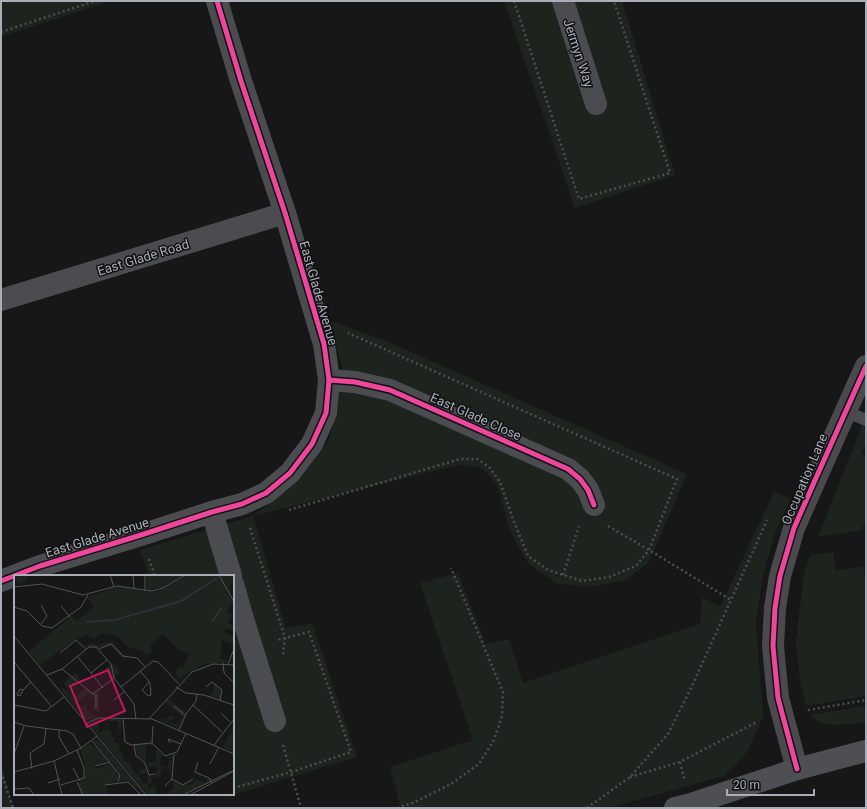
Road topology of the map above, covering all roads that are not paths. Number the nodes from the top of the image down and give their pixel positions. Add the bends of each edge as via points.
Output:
1 (217, 1) edge
2 (563, 1) edge
3 (596, 104) dead end
4 (285, 213) junction
5 (1, 300) edge
6 (866, 366) edge
7 (329, 380) junction
8 (846, 411) junction
9 (866, 420) edge
10 (594, 505) road end
11 (212, 512) junction
12 (17, 575) edge
13 (230, 575) edge
14 (14, 576) edge
15 (1, 581) edge
16 (234, 587) edge
17 (275, 721) road end
18 (866, 751) edge
19 (797, 769) junction
20 (675, 808) edge

1 - 4 street, East Glade Avenue
2 - 3 street, Jermyn Way
4 - 5 street, East Glade Road
4 - 7 street, East Glade Avenue via 324,344
6 - 8 street, Occupation Lane
7 - 10 street, East Glade Close via 355,382 390,390 568,469 588,490
7 - 11 street, East Glade Avenue via 326,413 312,444 290,473 266,493 242,504
8 - 9 lane
8 - 19 street, Occupation Lane via 794,528 780,576 775,608 773,646 778,698
11 - 12 street, East Glade Avenue
11 - 13 street
14 - 15 street, East Glade Avenue
16 - 17 street
18 - 19 main road
19 - 20 main road

